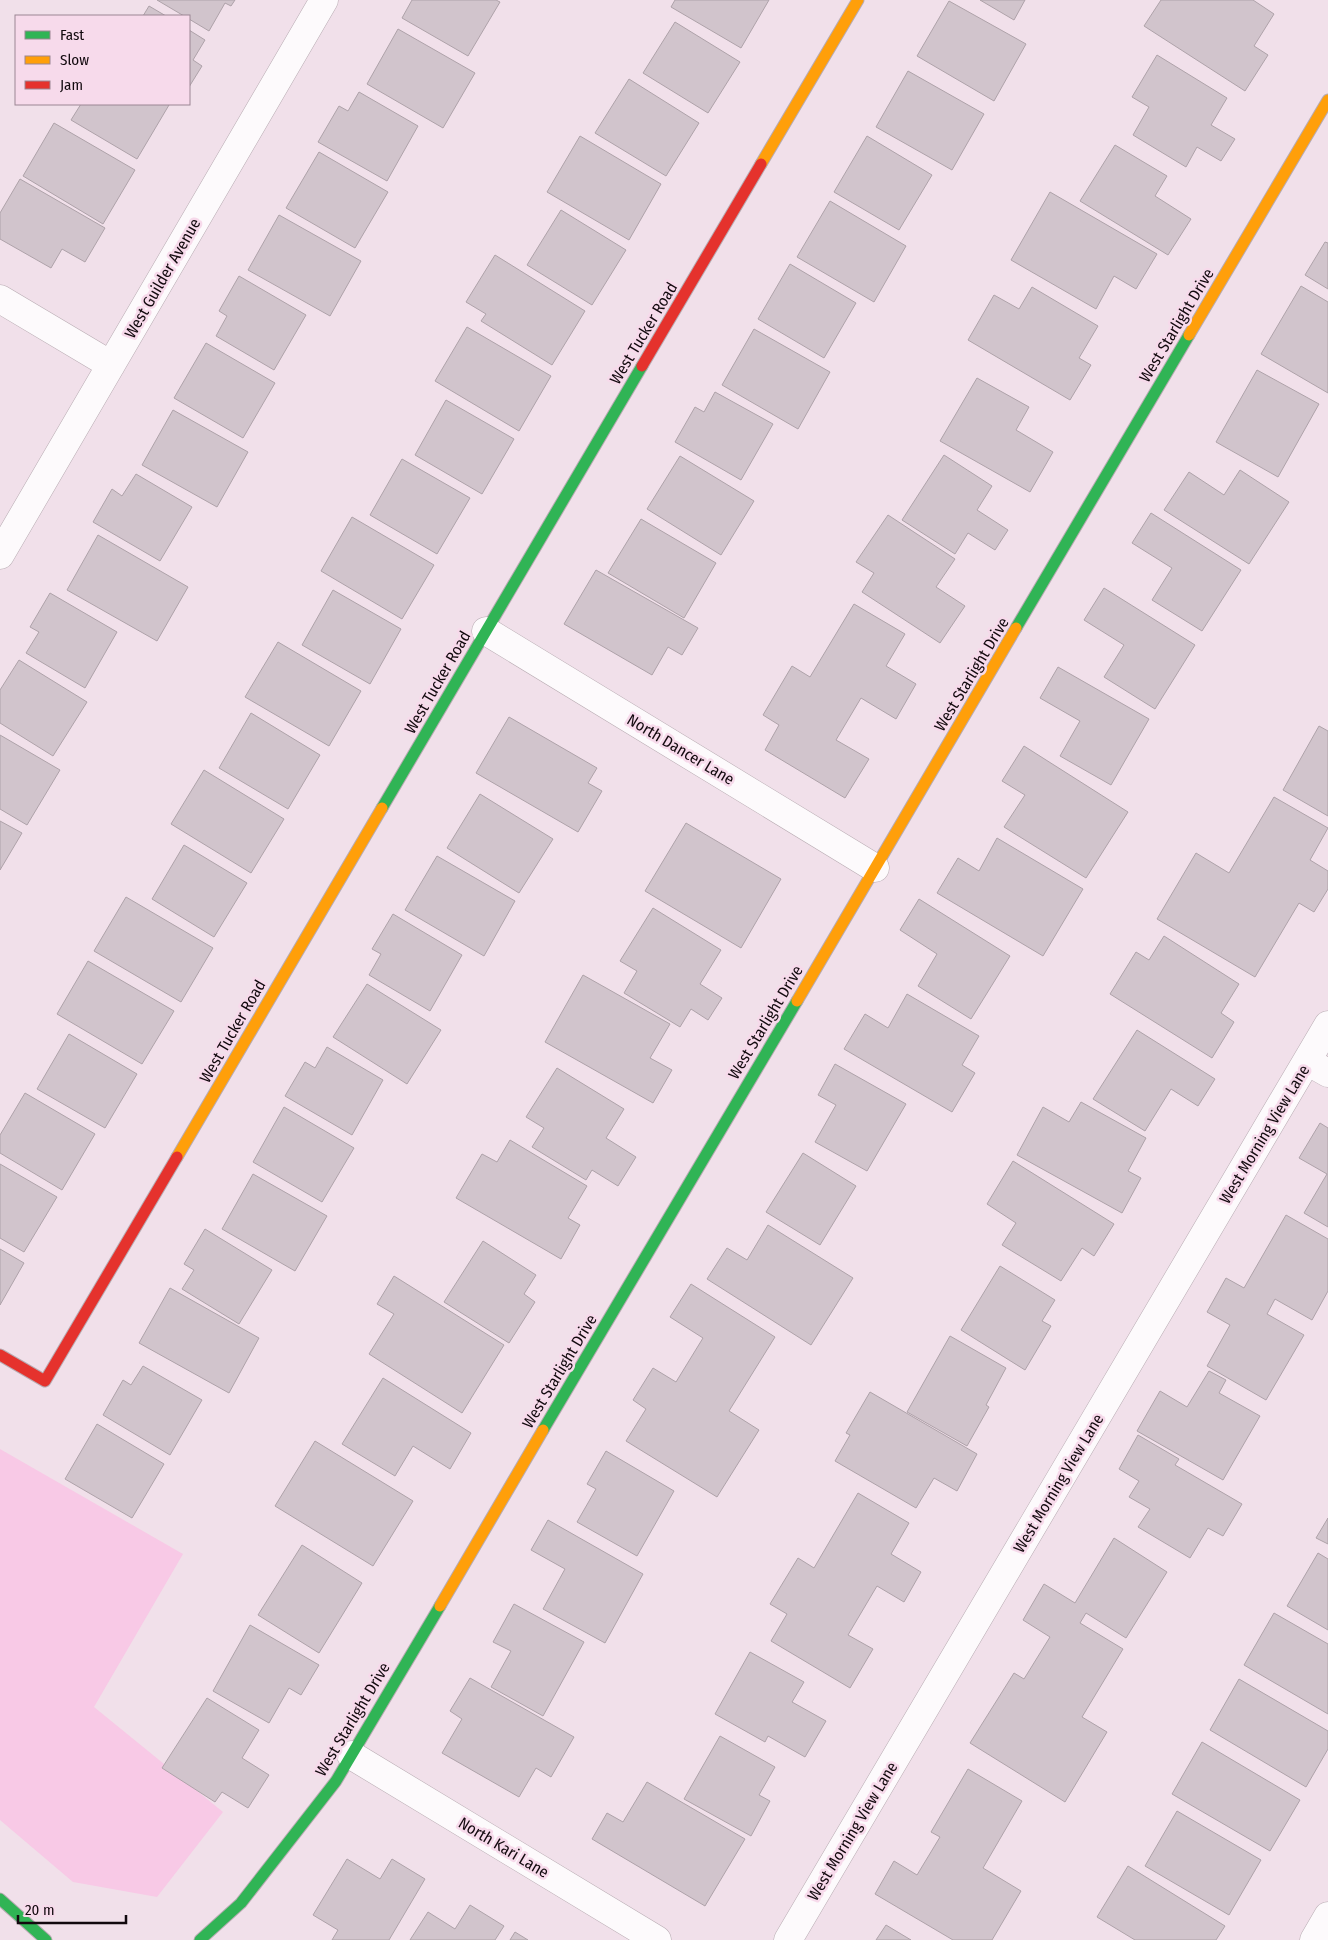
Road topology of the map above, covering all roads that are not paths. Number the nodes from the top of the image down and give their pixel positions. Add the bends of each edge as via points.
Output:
1 (324, 0) edge
2 (858, 0) edge
3 (1328, 100) edge
4 (0, 299) edge
5 (111, 365) junction
6 (0, 555) edge
7 (486, 631) junction
8 (875, 868) junction
9 (1328, 1025) edge
10 (1317, 1067) edge
11 (0, 1355) edge
12 (351, 1755) junction
13 (0, 1899) edge
14 (1328, 1916) edge
15 (46, 1940) edge
16 (200, 1940) edge
17 (657, 1940) edge
18 (788, 1940) edge
19 (1314, 1940) edge

1 - 5 street, West Guilder Avenue
2 - 7 street, West Tucker Road
3 - 8 street, West Starlight Drive
4 - 5 street
5 - 6 street, West Guilder Avenue
7 - 8 street, North Dancer Lane
7 - 11 street, West Tucker Road via 45,1381
8 - 12 street, West Starlight Drive
9 - 10 street, West Morning View Lane
10 - 18 street, West Morning View Lane
12 - 16 street, West Starlight Drive via 336,1780 241,1902
12 - 17 street, North Kari Lane
13 - 15 street
14 - 19 street

